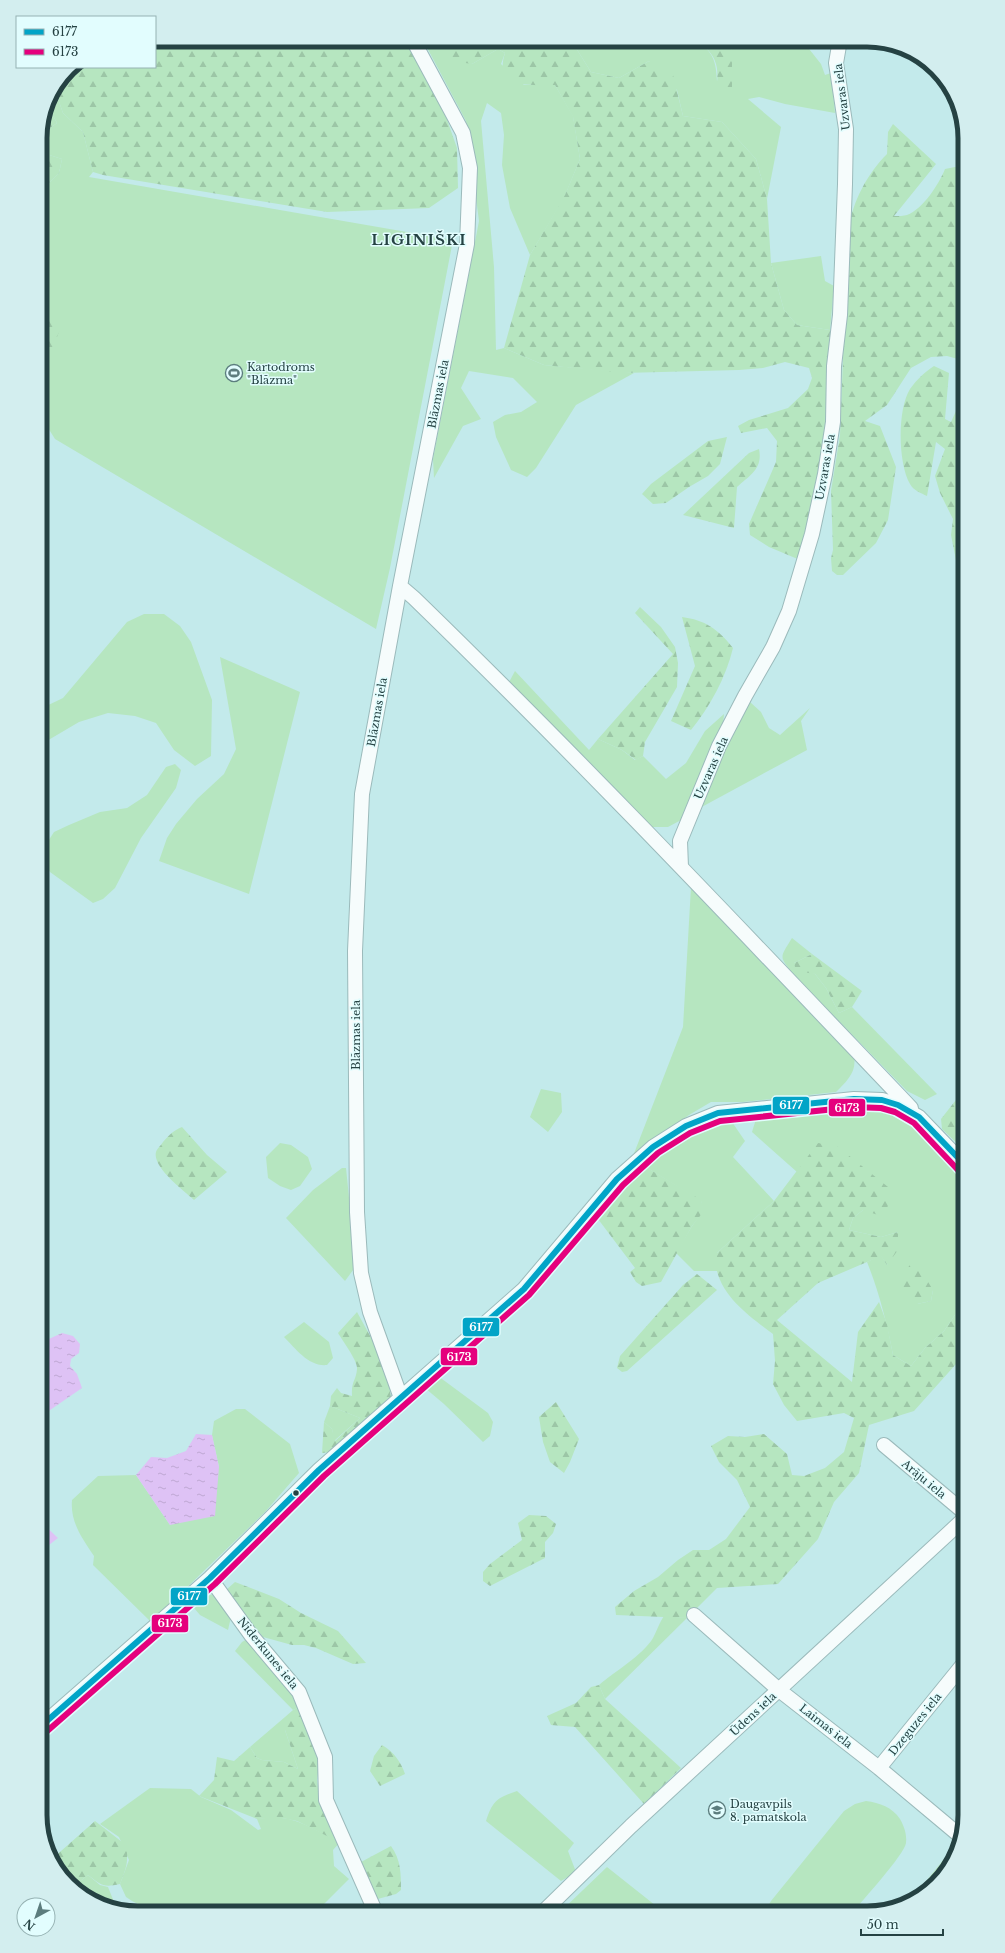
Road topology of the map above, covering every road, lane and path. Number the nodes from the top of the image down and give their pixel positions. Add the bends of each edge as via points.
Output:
1 (417, 47) edge
2 (839, 47) edge
3 (400, 586) junction
4 (681, 867) junction
5 (919, 1117) junction
6 (958, 1158) edge
7 (401, 1398) junction
8 (884, 1445) dead end
9 (958, 1507) edge
10 (958, 1524) edge
11 (210, 1578) junction
12 (694, 1615) dead end
13 (958, 1671) edge
14 (779, 1690) junction
15 (47, 1721) edge
16 (880, 1768) junction
17 (956, 1833) edge
18 (373, 1906) edge
19 (549, 1906) edge

1 - 3 street, Blāzmas iela via 463,132 470,168 470,187 467,244
2 - 4 street, Uzvaras iela via 836,63 846,129 845,184 840,315 834,366 834,422 825,474 812,534 789,611 773,647 716,754 680,841
3 - 4 street via 499,681
3 - 7 street, Blāzmas iela via 362,794 355,951 357,1212 361,1273 370,1312
4 - 5 street
5 - 6 street
5 - 7 street via 898,1105 882,1100 854,1099 718,1112 686,1126 653,1147 616,1179 524,1289
7 - 11 street via 319,1470
8 - 9 street, Arāju iela
10 - 14 street, Ūdens iela
11 - 15 street
11 - 18 street, Niderkunes iela via 250,1635 300,1692 325,1757 326,1800
12 - 14 street, Laimas iela
13 - 16 street, Dzeguzes iela
14 - 16 street, Laimas iela
14 - 19 street, Ūdens iela via 631,1826
16 - 17 street, Laimas iela

